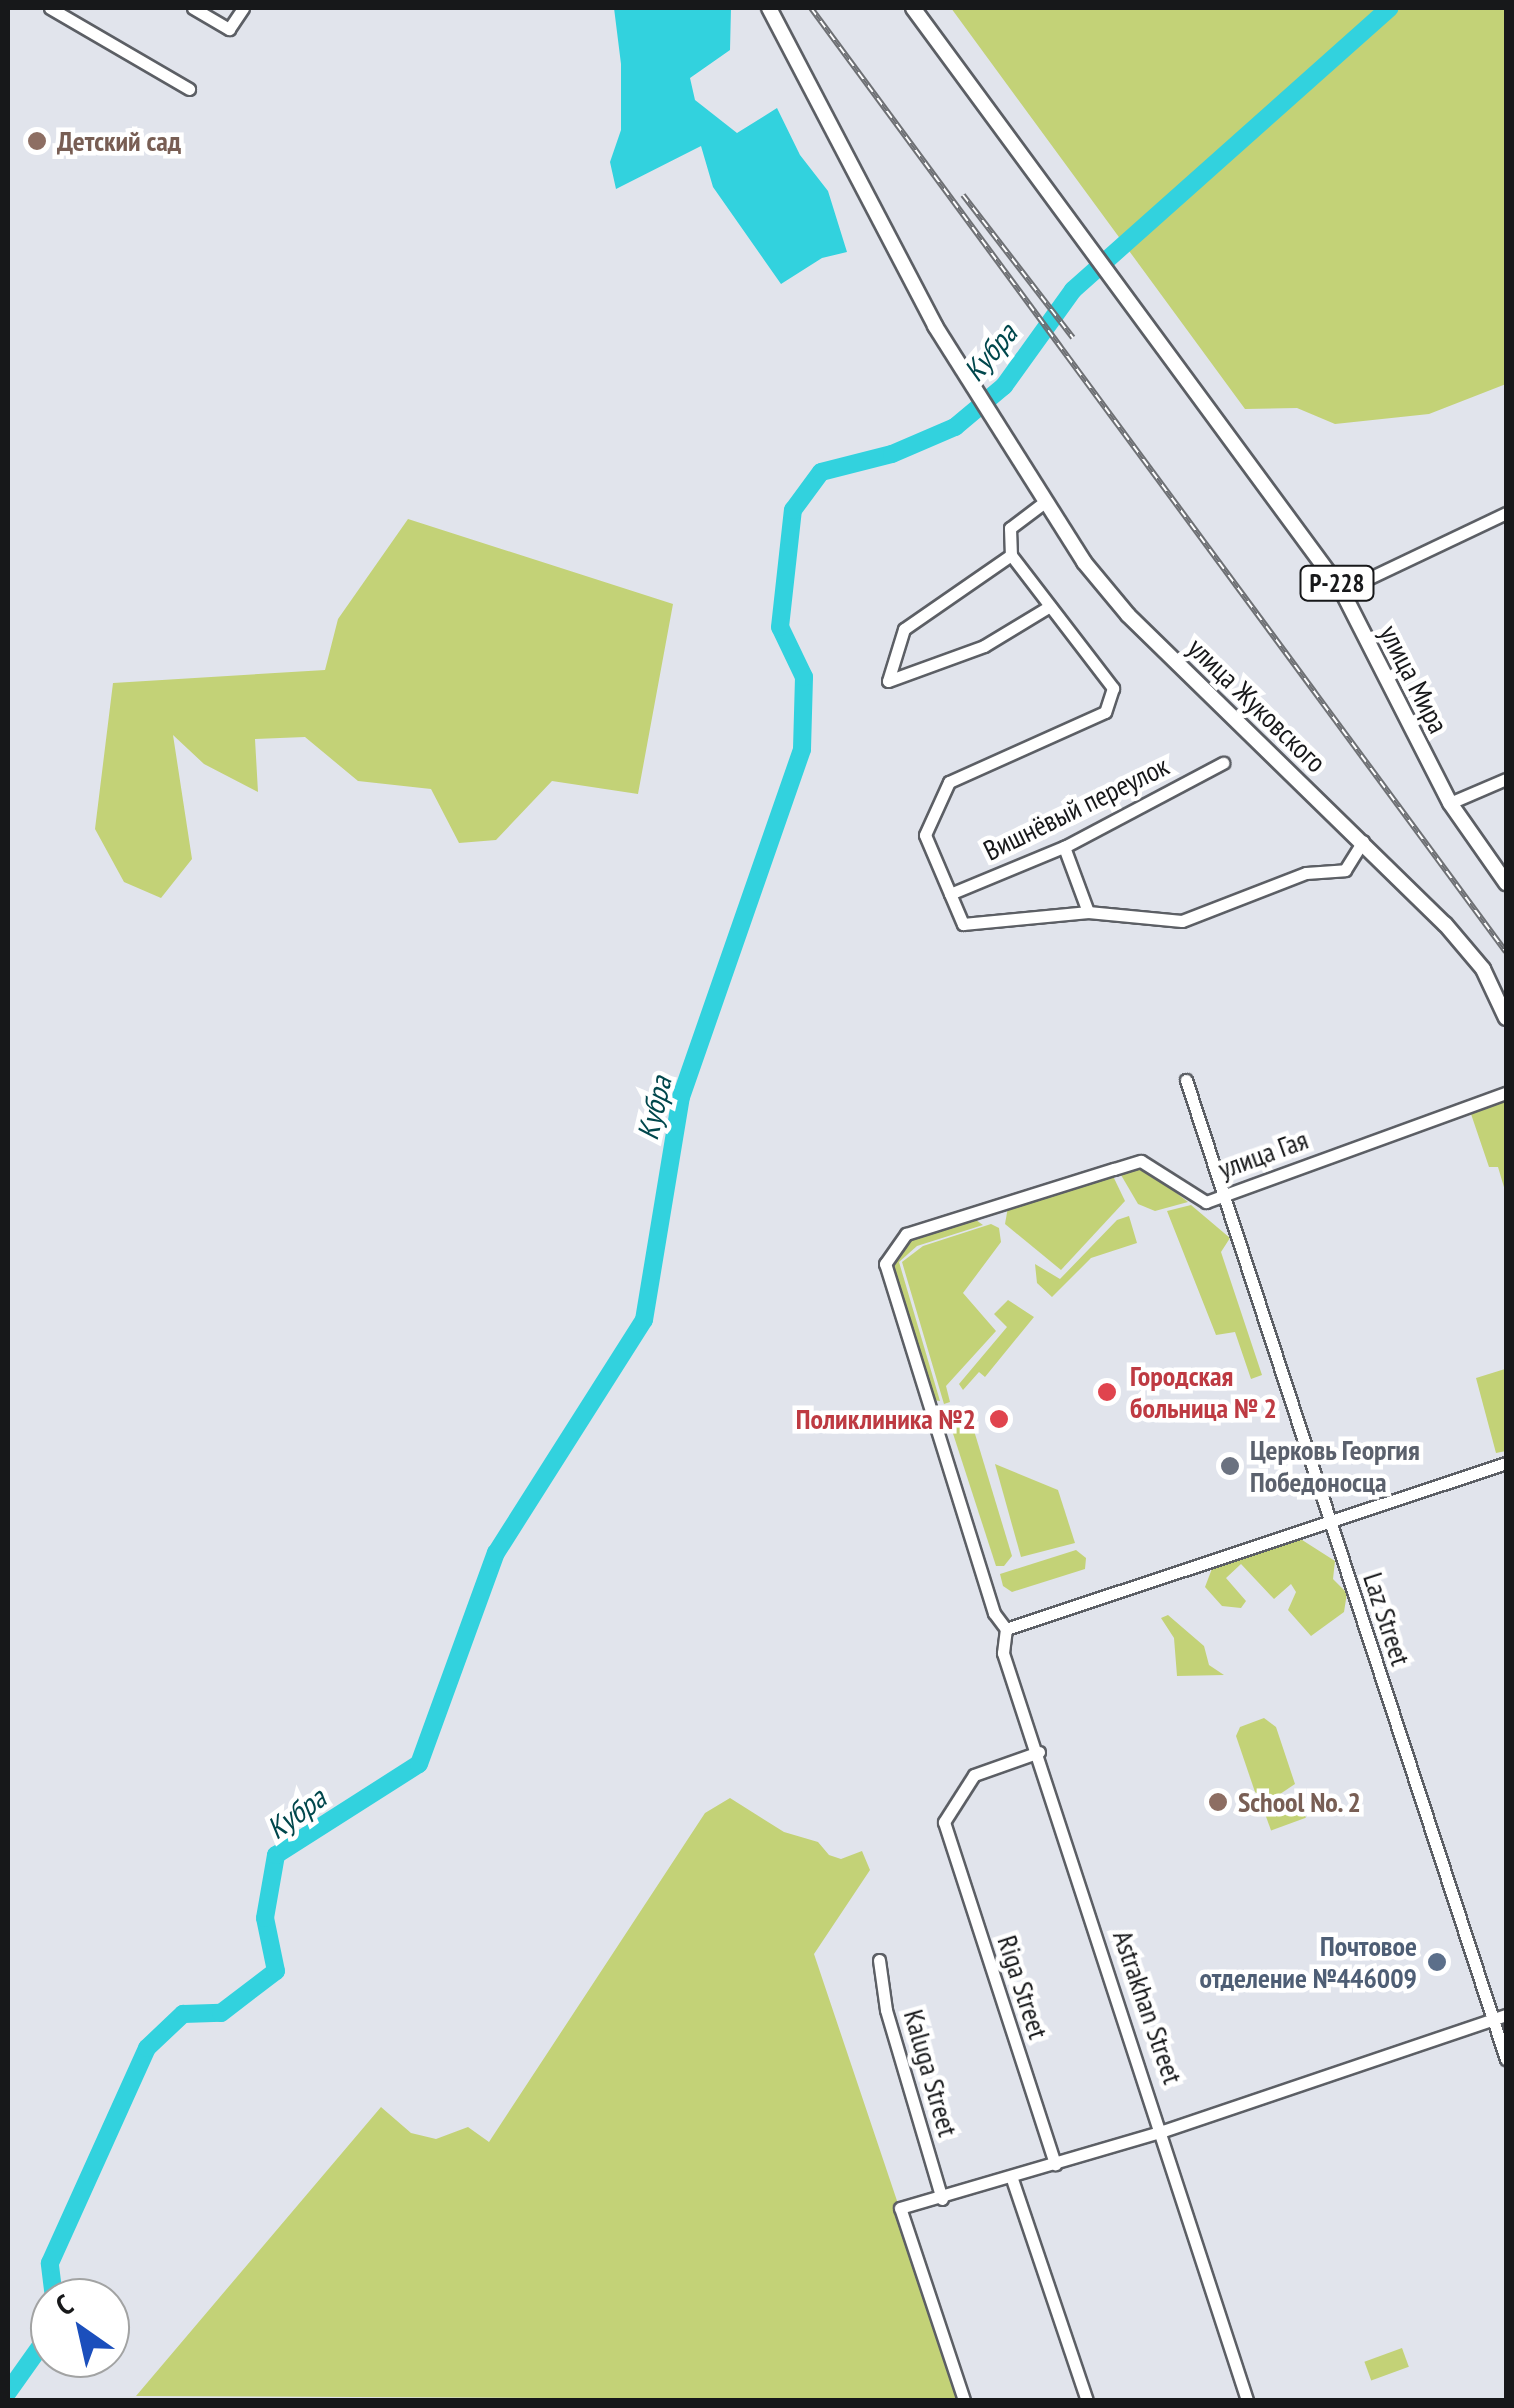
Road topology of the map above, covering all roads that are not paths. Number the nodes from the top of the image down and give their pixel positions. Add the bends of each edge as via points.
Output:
1 (50, 8) edge
2 (193, 8) edge
3 (243, 8) edge
4 (768, 8) edge
5 (913, 8) edge
6 (189, 89) dead end
7 (1042, 504) junction
8 (1506, 514) edge
9 (1011, 555) junction
10 (1342, 591) junction
11 (1050, 606) junction
12 (1223, 763) dead end
13 (1506, 779) edge
14 (1450, 802) junction
15 (1363, 841) junction
16 (1064, 847) junction
17 (1506, 884) edge
18 (950, 894) junction
19 (1088, 912) junction
20 (1506, 1018) edge
21 (1186, 1080) dead end
22 (1506, 1092) edge
23 (1222, 1194) junction
24 (885, 1264) joint
25 (1506, 1463) edge
26 (1329, 1519) junction
27 (1006, 1630) junction
28 (1040, 1752) junction
29 (878, 1960) dead end
30 (1506, 2015) edge
31 (1493, 2020) junction
32 (1506, 2059) edge
33 (1163, 2132) junction
34 (1055, 2164) junction
35 (1012, 2179) junction
36 (942, 2199) junction
37 (964, 2400) edge
38 (1086, 2400) edge
39 (1247, 2400) edge

1 - 6 street
2 - 3 street via 229,29
4 - 7 main road, улица Жуковского via 935,326
5 - 10 main road, улица Мира / Р-228
7 - 9 street via 1010,528
7 - 15 main road, улица Жуковского via 1128,615
8 - 10 street
9 - 11 street
9 - 11 street via 904,629 888,681 983,647
10 - 14 main road, улица Мира / Р-228
11 - 18 street via 1113,688 1106,712 949,782 925,835
12 - 16 street, Вишнёвый переулок
13 - 14 street
14 - 17 main road, улица Мира / Р-228
15 - 19 street via 1345,870 1306,873 1182,922
15 - 20 main road, улица Жуковского via 1465,946
16 - 18 street, Вишнёвый переулок
16 - 19 street
18 - 19 street via 963,924
21 - 23 street, Laz Street
22 - 23 street, улица Гая
23 - 24 street, улица Гая via 1206,1202 1141,1162 906,1234
23 - 26 street, Laz Street
24 - 27 street, Astrakhan Street via 994,1612
25 - 26 street
26 - 27 street
26 - 31 street, Laz Street
27 - 28 street, Astrakhan Street via 1003,1653
28 - 33 street, Astrakhan Street
28 - 34 street, Riga Street via 974,1775 944,1826
29 - 36 street, Kaluga Street via 886,2010
30 - 31 street
31 - 32 street, Laz Street
31 - 33 street
33 - 34 street
33 - 39 street, Astrakhan Street
34 - 35 street
35 - 36 street
35 - 38 street
36 - 37 street via 900,2208

